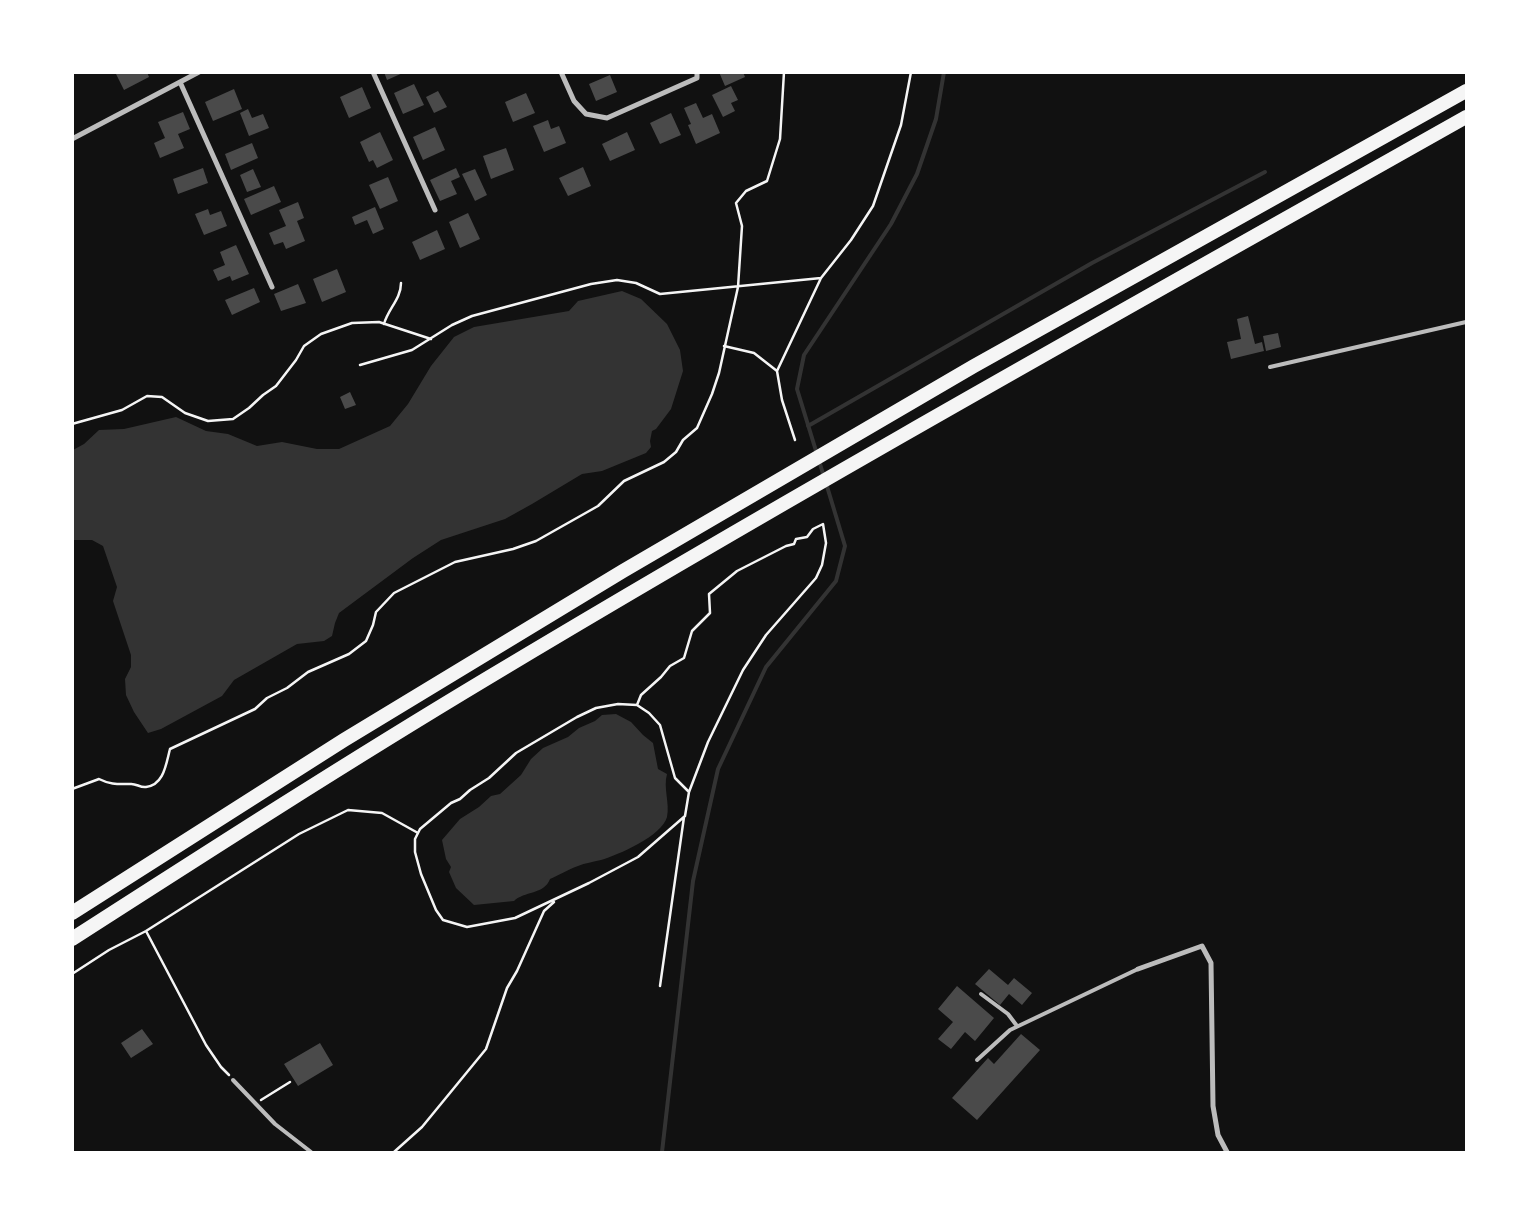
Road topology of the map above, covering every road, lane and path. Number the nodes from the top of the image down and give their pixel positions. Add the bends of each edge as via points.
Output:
1 (199, 72) edge
2 (373, 72) edge
3 (561, 72) edge
4 (697, 72) edge
5 (784, 72) edge
6 (911, 72) edge
7 (180, 82) junction
8 (1466, 91) edge
9 (1466, 117) edge
10 (72, 139) edge
11 (435, 210) dead end
12 (821, 278) junction
13 (401, 283) dead end
14 (738, 286) junction
15 (272, 287) dead end
16 (1466, 322) edge
17 (384, 324) junction
18 (431, 339) junction
19 (724, 346) junction
20 (360, 365) dead end
21 (1270, 367) dead end
22 (777, 371) junction
23 (72, 424) edge
24 (795, 440) dead end
25 (637, 705) junction
26 (72, 789) edge
27 (689, 792) junction
28 (685, 816) junction
29 (418, 833) junction
30 (557, 899) junction
31 (72, 913) edge
32 (146, 931) junction
33 (72, 939) edge
34 (1138, 969) joint
35 (72, 974) edge
36 (660, 986) dead end
37 (981, 994) dead end
38 (1017, 1026) junction
39 (977, 1060) dead end
40 (233, 1080) joint
41 (290, 1082) dead end
42 (256, 1103) junction
43 (311, 1152) edge
44 (394, 1152) edge
45 (1227, 1152) edge

1 - 7 street
2 - 11 street
3 - 4 street via 574,101 586,114 607,118 697,78
5 - 14 path via 780,139 767,182 746,192 736,203 742,226
6 - 12 path via 901,125 873,206
7 - 10 street
7 - 15 street
8 - 31 highway via 974,366 623,571 436,683
9 - 33 highway via 807,490 485,680 266,814
12 - 14 path
12 - 22 path
13 - 17 path via 401,293
14 - 18 path via 660,294 636,283 617,280 591,284 472,316 452,324
14 - 19 path
16 - 21 lane
17 - 18 path
17 - 23 path via 352,323 321,334 304,346 276,386 232,419 208,421 185,412 162,397 147,396 122,410
18 - 20 path via 412,350
19 - 22 path via 754,353
19 - 26 path via 712,394 697,428 664,462 624,481 598,506 536,541 455,562 394,593 376,612 366,641 349,654 308,672 254,709 170,749 161,778 153,785 143,788 135,784 115,786 99,779
22 - 24 path
25 - 27 path via 660,725 675,778
25 - 27 path via 641,695 670,666 684,658 692,631 710,613 710,594 737,571 794,544 796,539 807,537 823,524 826,543 816,578 766,635 743,670 708,742
25 - 29 path via 596,708 541,737 516,753 490,778 451,803
27 - 28 path
28 - 30 path via 638,857
28 - 36 path
29 - 30 path via 415,852 421,874 443,920 467,927 495,923 515,918
29 - 32 path via 382,813 348,810 299,834
30 - 44 path via 544,912 506,988 486,1049 422,1127
32 - 35 path
32 - 40 path via 206,1045
34 - 38 lane
34 - 45 street via 1202,946 1211,963 1213,1106 1218,1135
37 - 38 lane via 1008,1014
38 - 39 lane
40 - 42 lane
41 - 42 path
42 - 43 lane

